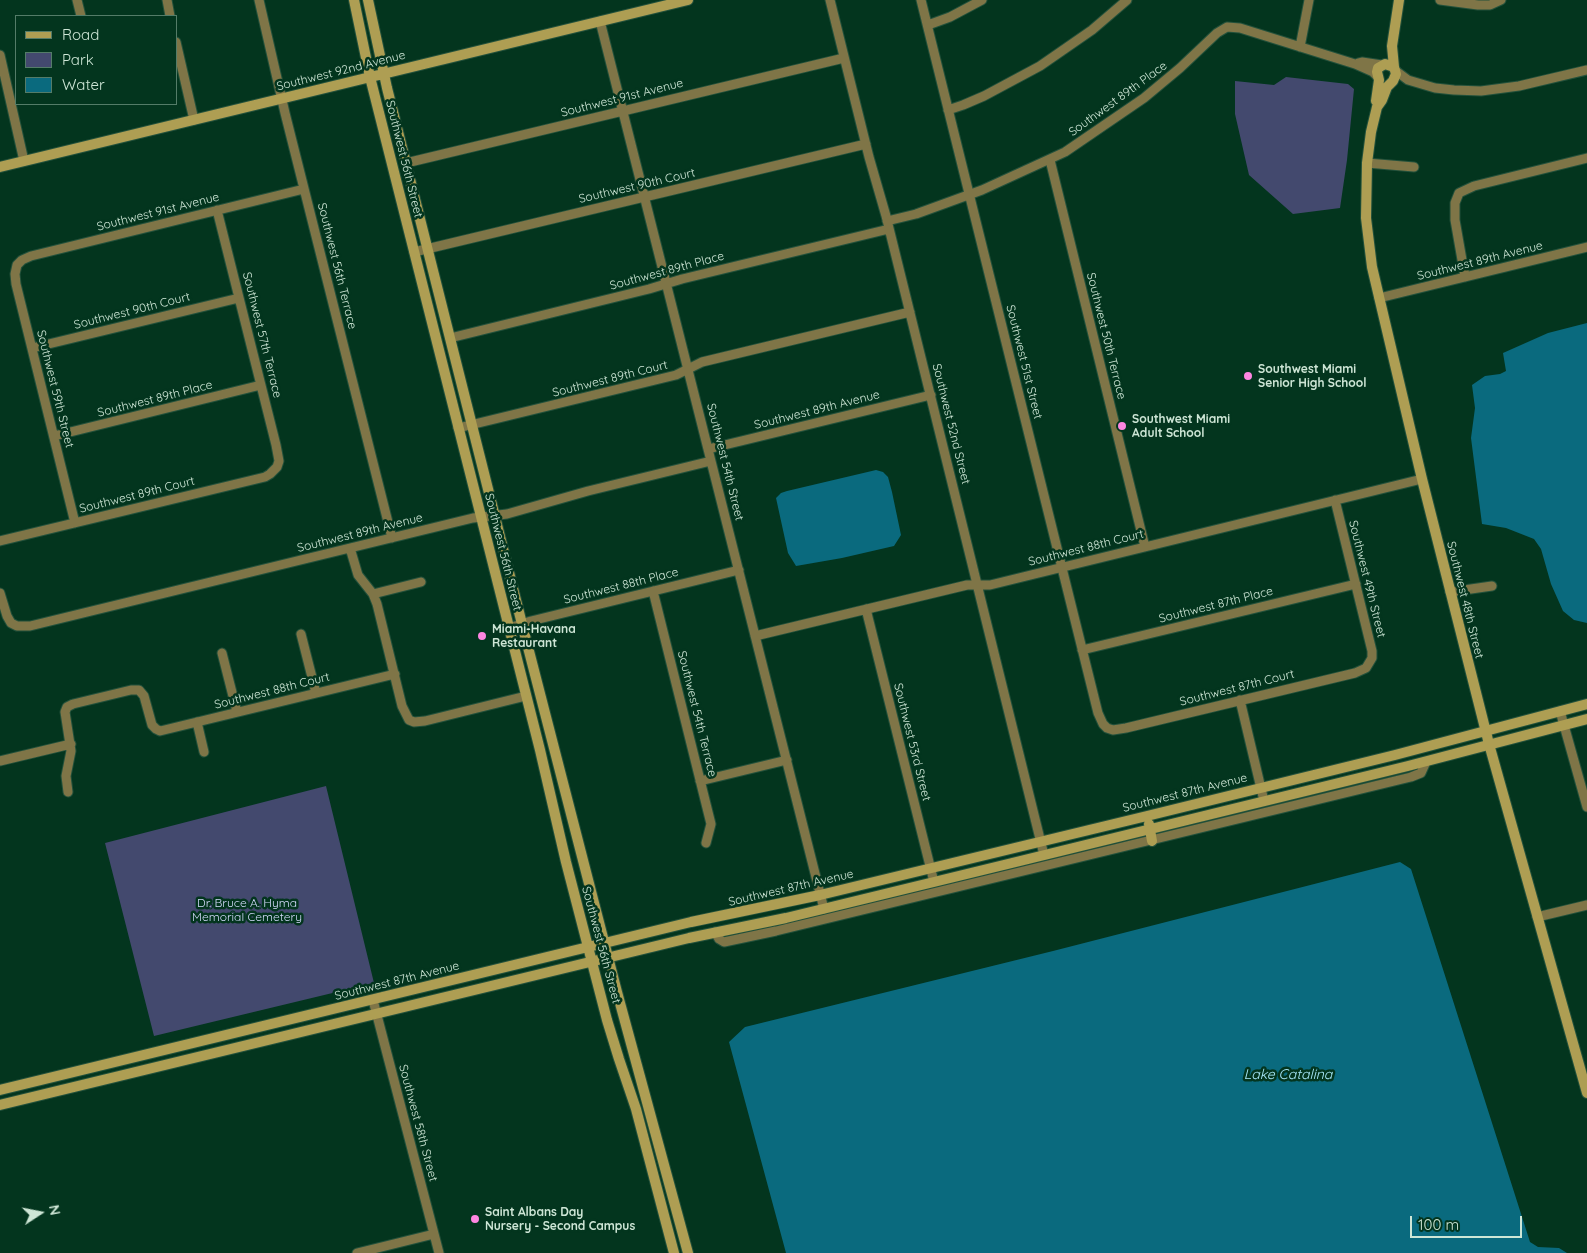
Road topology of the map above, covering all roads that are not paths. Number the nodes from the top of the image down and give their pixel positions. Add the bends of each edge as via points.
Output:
1 (77, 0) edge
2 (167, 0) edge
3 (259, 0) edge
4 (354, 0) edge
5 (368, 0) edge
6 (688, 0) edge
7 (830, 0) edge
8 (922, 0) edge
9 (982, 0) edge
10 (1127, 0) edge
11 (1309, 0) edge
12 (1399, 0) edge
13 (1440, 0) edge
14 (1501, 0) edge
15 (80, 15) edge
16 (170, 15) edge
17 (600, 21) junction
18 (928, 25) junction
19 (1300, 47) junction
20 (178, 51) edge
21 (0, 55) edge
22 (844, 58) junction
23 (1355, 64) junction
24 (1587, 70) edge
25 (1390, 72) junction
26 (384, 73) junction
27 (370, 76) junction
28 (1379, 78) junction
29 (282, 99) junction
30 (1377, 107) junction
31 (948, 110) junction
32 (623, 111) junction
33 (194, 120) junction
34 (866, 144) junction
35 (1587, 158) edge
36 (1050, 160) junction
37 (24, 161) junction
38 (406, 163) junction
39 (1367, 163) junction
40 (0, 167) edge
41 (1414, 167) dead end
42 (304, 189) junction
43 (970, 195) junction
44 (644, 197) junction
45 (217, 210) junction
46 (888, 225) junction
47 (1587, 247) edge
48 (428, 249) junction
49 (414, 252) junction
50 (20, 262) joint
51 (1465, 277) junction
52 (666, 284) junction
53 (239, 298) junction
54 (1379, 298) junction
55 (910, 312) junction
56 (450, 338) junction
57 (32, 348) junction
58 (688, 369) junction
59 (261, 386) junction
60 (931, 395) junction
61 (472, 424) junction
62 (458, 428) junction
63 (54, 436) junction
64 (708, 449) junction
65 (711, 461) junction
66 (277, 467) joint
67 (1422, 479) junction
68 (1335, 500) junction
69 (495, 516) junction
70 (481, 517) junction
71 (75, 523) junction
72 (392, 538) junction
73 (0, 541) edge
74 (1145, 547) junction
75 (350, 548) junction
76 (1062, 567) junction
77 (739, 570) junction
78 (421, 582) dead end
79 (1356, 584) junction
80 (978, 585) junction
81 (1492, 586) dead end
82 (653, 591) junction
83 (1450, 592) junction
84 (0, 593) edge
85 (373, 594) junction
86 (866, 609) junction
87 (522, 624) junction
88 (509, 628) junction
89 (301, 634) dead end
90 (755, 636) junction
91 (1082, 650) junction
92 (222, 653) dead end
93 (1370, 664) joint
94 (395, 674) junction
95 (316, 693) junction
96 (526, 696) junction
97 (1240, 700) junction
98 (1587, 704) edge
99 (1560, 711) junction
100 (237, 712) junction
101 (1587, 718) edge
102 (198, 722) junction
103 (1564, 724) junction
104 (1107, 728) joint
105 (1485, 731) junction
106 (71, 744) junction
107 (1489, 744) junction
108 (204, 752) dead end
109 (787, 760) junction
110 (0, 761) edge
111 (1426, 762) junction
112 (700, 781) junction
113 (1261, 788) junction
114 (68, 792) dead end
115 (1264, 801) junction
116 (1587, 807) edge
117 (1147, 816) junction
118 (1150, 830) junction
119 (1152, 840) junction
120 (1041, 841) junction
121 (706, 843) dead end
122 (1044, 855) junction
123 (930, 868) junction
124 (934, 882) junction
125 (820, 895) junction
126 (1587, 905) edge
127 (824, 909) junction
128 (728, 915) junction
129 (1536, 917) junction
130 (715, 932) junction
131 (604, 944) junction
132 (589, 948) junction
133 (608, 957) junction
134 (592, 961) junction
135 (373, 1000) junction
136 (376, 1014) junction
137 (260, 1028) junction
138 (263, 1041) junction
139 (185, 1046) junction
140 (150, 1054) junction
141 (188, 1059) junction
142 (153, 1068) junction
143 (82, 1070) junction
144 (84, 1085) junction
145 (0, 1090) edge
146 (1587, 1093) edge
147 (0, 1105) edge
148 (678, 1217) junction
149 (665, 1220) junction
150 (434, 1234) junction
151 (357, 1253) edge
152 (439, 1253) edge
153 (674, 1253) edge
154 (688, 1253) edge

1 - 15 street
2 - 16 street
3 - 29 street, Southwest 56th Terrace
4 - 27 main road, Southwest 56th Street
5 - 26 main road, Southwest 56th Street
6 - 17 main road, Southwest 92nd Avenue
7 - 22 street, Southwest 52nd Street
8 - 18 street, Southwest 51st Street
9 - 18 street
10 - 31 street via 1092,30 1040,66 984,96
11 - 19 street
12 - 25 main road, Southwest 48th Street
13 - 14 street via 1484,5
17 - 26 main road, Southwest 92nd Avenue
17 - 32 street, Southwest 54th Street
18 - 31 street, Southwest 51st Street
19 - 23 street, Southwest 89th Place
19 - 36 street, Southwest 89th Place via 1240,28 1222,29 1144,98
20 - 33 street
21 - 37 street
22 - 32 street, Southwest 91st Avenue
22 - 34 street, Southwest 52nd Street
23 - 25 street, Southwest 89th Place via 1362,62
23 - 28 street, Southwest 89th Place
24 - 25 street, Southwest 89th Place via 1481,91 1445,89
25 - 28 main road, Southwest 48th Street via 1377,72
25 - 28 main road via 1384,83
25 - 30 main road, Southwest 48th Street
26 - 27 main road, Southwest 92nd Avenue
26 - 38 main road, Southwest 56th Street
27 - 29 main road, Southwest 92nd Avenue
27 - 49 main road, Southwest 56th Street
28 - 30 main road, Southwest 48th Street
29 - 33 main road, Southwest 92nd Avenue
29 - 42 street, Southwest 56th Terrace
30 - 39 main road, Southwest 48th Street
31 - 43 street, Southwest 51st Street
32 - 38 street, Southwest 91st Avenue
32 - 44 street, Southwest 54th Street
33 - 37 main road, Southwest 92nd Avenue
34 - 44 street, Southwest 90th Court
34 - 46 street, Southwest 52nd Street
35 - 51 street via 1467,188 1457,197 1455,220
36 - 43 street, Southwest 89th Place
36 - 74 street, Southwest 50th Terrace
37 - 40 main road, Southwest 92nd Avenue
38 - 48 main road, Southwest 56th Street
39 - 41 street
39 - 54 main road, Southwest 48th Street via 1367,234
42 - 45 street, Southwest 91st Avenue
42 - 72 street, Southwest 56th Terrace
43 - 46 street, Southwest 89th Place
43 - 76 street, Southwest 51st Street
44 - 48 street, Southwest 90th Court
44 - 52 street, Southwest 54th Street
45 - 50 street, Southwest 91st Avenue via 31,256
45 - 53 street, Southwest 57th Terrace
46 - 52 street, Southwest 89th Place
46 - 55 street, Southwest 52nd Street
47 - 51 street, Southwest 89th Avenue
48 - 49 street, Southwest 90th Court
48 - 56 main road, Southwest 56th Street
49 - 62 main road, Southwest 56th Street
50 - 57 street, Southwest 59th Street via 15,278
51 - 54 street, Southwest 89th Avenue
52 - 56 street, Southwest 89th Place
52 - 58 street, Southwest 54th Street
53 - 57 street, Southwest 90th Court
53 - 59 street, Southwest 57th Terrace
54 - 67 main road, Southwest 48th Street
55 - 58 street, Southwest 89th Court via 702,362
55 - 60 street, Southwest 52nd Street
56 - 61 main road, Southwest 56th Street
57 - 63 street, Southwest 59th Street
58 - 61 street, Southwest 89th Court via 676,375
58 - 64 street, Southwest 54th Street
59 - 63 street, Southwest 89th Place
59 - 66 street, Southwest 57th Terrace via 278,454
60 - 64 street, Southwest 89th Avenue
60 - 80 street, Southwest 52nd Street
61 - 62 street, Southwest 89th Court
61 - 69 main road, Southwest 56th Street
62 - 70 main road, Southwest 56th Street
63 - 71 street, Southwest 59th Street
64 - 65 street, Southwest 54th Street
65 - 69 street, Southwest 89th Avenue
65 - 77 street, Southwest 54th Street
66 - 71 street, Southwest 89th Court via 265,477
67 - 68 street, Southwest 88th Court
67 - 83 main road, Southwest 48th Street
68 - 74 street, Southwest 88th Court
68 - 79 street, Southwest 49th Street
69 - 70 street, Southwest 89th Avenue
69 - 87 main road, Southwest 56th Street
70 - 72 street, Southwest 89th Avenue
70 - 88 main road, Southwest 56th Street
71 - 73 street, Southwest 89th Court
72 - 75 street, Southwest 89th Avenue
74 - 76 street, Southwest 88th Court
75 - 84 street, Southwest 89th Avenue via 21,627 14,625 7,616
75 - 85 street via 358,575
76 - 80 street, Southwest 88th Court
76 - 91 street, Southwest 51st Street
77 - 82 street, Southwest 88th Place
77 - 90 street, Southwest 54th Street
78 - 85 street
79 - 91 street, Southwest 87th Place
79 - 93 street, Southwest 49th Street via 1372,651
80 - 86 street, Southwest 88th Court via 966,585
80 - 120 street, Southwest 52nd Street
81 - 83 street
82 - 87 street, Southwest 88th Place
82 - 112 street, Southwest 54th Terrace
83 - 105 main road, Southwest 48th Street
85 - 94 street
86 - 90 street, Southwest 88th Court
86 - 123 street, Southwest 53rd Street
87 - 88 street, Southwest 88th Place
87 - 131 main road, Southwest 56th Street
88 - 96 main road, Southwest 56th Street
89 - 95 street
90 - 109 street, Southwest 54th Street
91 - 104 street, Southwest 51st Street via 1098,713
92 - 100 street
93 - 97 street, Southwest 87th Court via 1355,673
94 - 95 street, Southwest 88th Court
94 - 96 street via 402,706 408,720 414,722
95 - 100 street, Southwest 88th Court
96 - 132 main road, Southwest 56th Street
97 - 104 street, Southwest 87th Court via 1126,728
97 - 113 street
98 - 99 main road, Southwest 87th Avenue
99 - 103 street
99 - 105 main road, Southwest 87th Avenue
100 - 102 street, Southwest 88th Court
101 - 103 main road
102 - 106 street, Southwest 88th Court via 156,730 150,722 141,691 130,690 67,707 65,719
102 - 108 street
103 - 107 main road
103 - 116 street
105 - 107 main road, Southwest 48th Street
105 - 113 main road, Southwest 87th Avenue
106 - 110 street
106 - 114 street via 66,776
107 - 111 main road
107 - 129 main road, Southwest 48th Street
109 - 112 street
109 - 125 street, Southwest 54th Street
111 - 115 main road
111 - 119 street via 1421,773 1411,777
112 - 121 street, Southwest 54th Terrace via 711,824
113 - 115 street
113 - 117 main road, Southwest 87th Avenue
115 - 118 main road
117 - 118 main road
117 - 120 main road, Southwest 87th Avenue
118 - 119 main road
118 - 122 main road
119 - 130 street via 729,942 721,942
120 - 122 street, Southwest 52nd Street
120 - 123 main road, Southwest 87th Avenue
122 - 124 main road
123 - 124 street, Southwest 53rd Street
123 - 125 main road, Southwest 87th Avenue
124 - 127 main road
125 - 127 street, Southwest 54th Street
125 - 128 main road, Southwest 87th Avenue
126 - 129 street
127 - 130 main road
128 - 130 main road via 716,925
128 - 131 main road, Southwest 87th Avenue
129 - 146 main road, Southwest 48th Street
130 - 133 main road
131 - 132 main road, Southwest 87th Avenue
131 - 133 main road, Southwest 56th Street
132 - 134 main road, Southwest 56th Street
132 - 135 main road, Southwest 87th Avenue
133 - 134 main road
133 - 148 main road, Southwest 56th Street
134 - 136 main road
134 - 149 main road, Southwest 56th Street
135 - 136 street, Southwest 58th Street
135 - 137 main road, Southwest 87th Avenue
136 - 138 main road
136 - 150 street, Southwest 58th Street
137 - 138 main road
137 - 139 main road, Southwest 87th Avenue
138 - 141 main road
139 - 140 main road, Southwest 87th Avenue
139 - 141 main road
140 - 142 main road
140 - 143 main road, Southwest 87th Avenue
141 - 142 main road
142 - 144 main road
143 - 144 main road
143 - 145 main road, Southwest 87th Avenue
144 - 147 main road
148 - 149 main road
148 - 154 main road, Southwest 56th Street
149 - 153 main road, Southwest 56th Street
150 - 151 street
150 - 152 street, Southwest 58th Street

